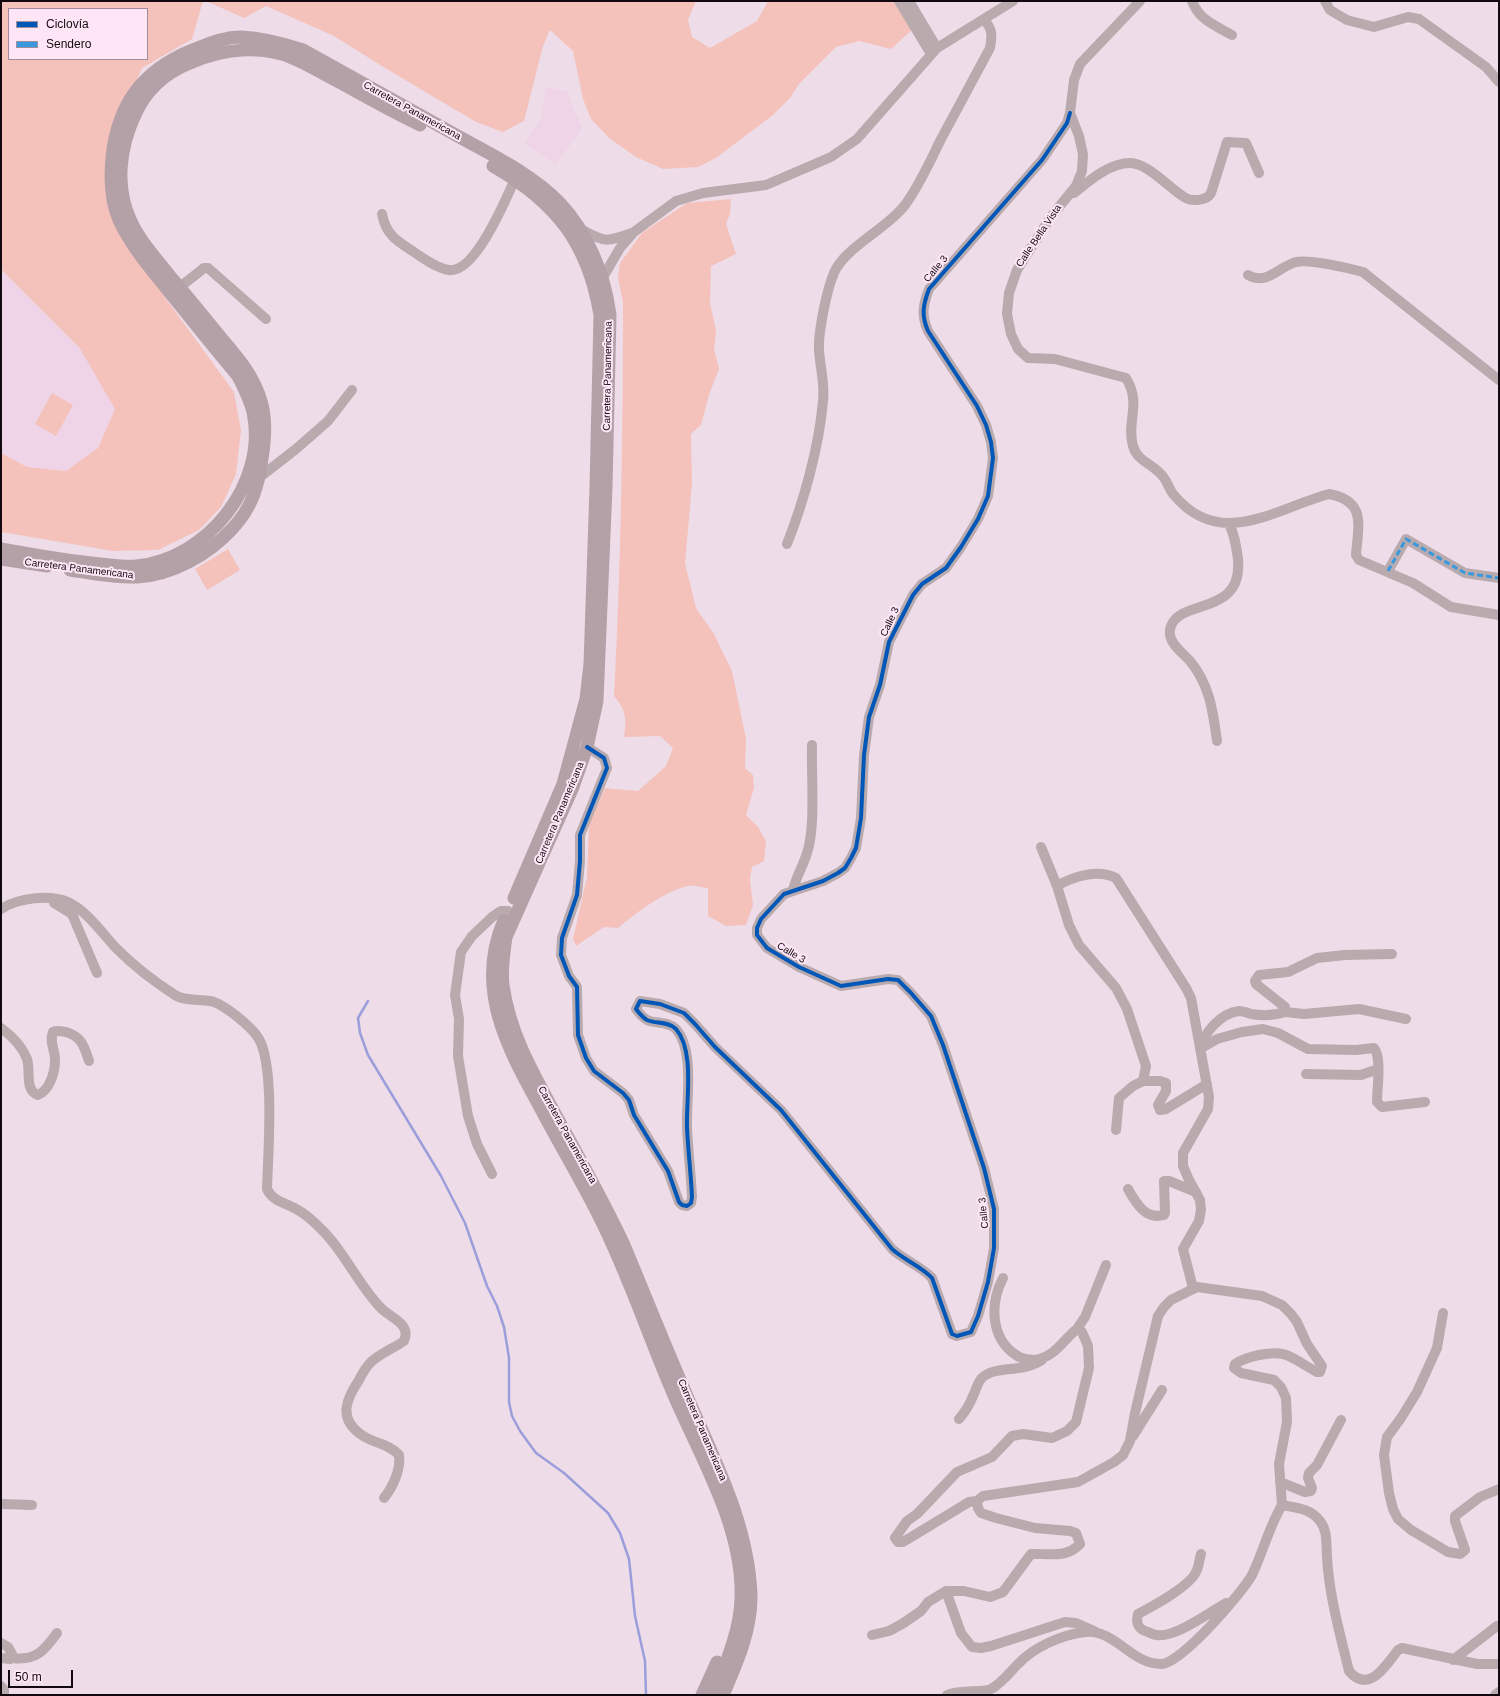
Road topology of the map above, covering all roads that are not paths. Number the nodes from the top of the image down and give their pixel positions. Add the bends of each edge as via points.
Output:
1 (899, 1) edge
2 (909, 1) edge
3 (1013, 1) edge
4 (1140, 1) edge
5 (1192, 1) edge
6 (1325, 1) edge
7 (984, 20) junction
8 (1232, 36) dead end
9 (934, 51) junction
10 (1499, 82) edge
11 (1072, 117) junction
12 (1259, 173) dead end
13 (515, 179) junction
14 (1064, 201) junction
15 (382, 214) dead end
16 (579, 228) junction
17 (634, 232) junction
18 (1248, 275) dead end
19 (602, 279) junction
20 (180, 287) junction
21 (266, 319) dead end
22 (1499, 380) edge
23 (352, 390) dead end
24 (260, 477) junction
25 (1229, 524) junction
26 (787, 544) dead end
27 (1, 549) edge
28 (1, 559) edge
29 (1388, 571) junction
30 (1499, 578) edge
31 (1499, 615) edge
32 (1217, 741) dead end
33 (812, 745) dead end
34 (587, 747) junction
35 (1041, 847) dead end
36 (1057, 886) junction
37 (793, 890) junction
38 (47, 899) junction
39 (1, 910) edge
40 (508, 911) junction
41 (1392, 954) dead end
42 (97, 973) dead end
43 (1285, 1012) junction
44 (1406, 1019) dead end
45 (1, 1028) edge
46 (1201, 1048) junction
47 (89, 1061) dead end
48 (1378, 1068) junction
49 (1306, 1074) dead end
50 (1143, 1081) junction
51 (1208, 1084) junction
52 (1425, 1102) dead end
53 (1116, 1130) dead end
54 (492, 1174) dead end
55 (1128, 1189) dead end
56 (1196, 1192) junction
57 (1106, 1265) dead end
58 (1003, 1278) dead end
59 (1193, 1288) junction
60 (1443, 1313) dead end
61 (1077, 1329) junction
62 (1046, 1357) junction
63 (1162, 1390) dead end
64 (959, 1419) dead end
65 (1340, 1420) dead end
66 (1130, 1441) junction
67 (1280, 1482) junction
68 (1498, 1492) edge
69 (384, 1498) dead end
70 (977, 1501) junction
71 (1, 1504) edge
72 (32, 1505) dead end
73 (1282, 1505) junction
74 (1201, 1554) dead end
75 (946, 1591) junction
76 (1237, 1597) junction
77 (741, 1599) junction
78 (1497, 1626) dead end
79 (1096, 1632) junction
80 (57, 1633) dead end
81 (872, 1635) dead end
82 (1, 1643) edge
83 (1, 1658) edge
84 (12, 1658) junction
85 (1453, 1660) junction
86 (1499, 1664) edge
87 (729, 1682) junction
88 (1, 1686) edge
89 (1499, 1692) edge
90 (4, 1695) edge
91 (702, 1695) edge
92 (713, 1695) edge
93 (723, 1695) edge
94 (727, 1695) edge
95 (947, 1695) edge
96 (1495, 1695) edge

1 - 9 street
2 - 9 street
3 - 7 street
4 - 11 street via 1080,64 1074,80
5 - 8 street via 1203,19
6 - 10 street via 1330,10 1347,20 1374,27 1408,18 1418,19 1486,67
7 - 9 street
7 - 26 street via 992,32 990,48 905,205 843,259 834,273 821,325 819,350 823,371 823,400 820,430 801,508
9 - 17 street via 857,139 831,157 766,185 703,193 676,201
11 - 14 street, Calle Bella Vista via 1083,154 1082,170 1076,186
11 - 37 street, Calle 3 via 1042,160 929,289 923,305 923,320 928,331 977,406 992,442 993,458 988,496 962,547 946,568 922,584 913,595 889,642 880,685 869,717 861,818 856,848 845,868 838,873 823,881
12 - 14 street via 1246,143 1227,142 1211,193 1206,199 1185,198 1143,167 1130,163 1112,167
13 - 15 street via 497,218 476,252 459,269 450,270 428,262 412,252 389,234
13 - 20 main road, Carretera Panamericana via 469,151 294,58 268,51 237,51 220,52 201,58 176,69 161,80 140,103 124,143 121,167 121,190 129,218 146,246
13 - 40 main road, Carretera Panamericana via 553,210 579,246 592,281 600,315 590,664 586,699 563,784
14 - 25 street, Calle Bella Vista via 1039,234 1017,270 1009,293 1007,314 1011,334 1018,349 1028,358 1055,359 1126,378 1131,386 1134,407 1130,435 1137,454 1164,477 1172,493 1195,514 1209,521
16 - 17 street via 601,240 614,240
16 - 19 main road, Carretera Panamericana via 596,260
16 - 27 main road, Carretera Panamericana via 559,202 516,168 302,50 277,42 240,37 218,40 186,52 160,67 133,93 122,112 115,135 111,164 112,189 119,219 136,251 238,376 247,392 254,414 255,441 245,486 215,529 164,561 120,566 72,562
17 - 19 street via 620,248
18 - 22 street via 1261,280 1297,262 1337,265 1363,272
19 - 34 main road, Carretera Panamericana via 608,296 610,315 606,488 597,701
20 - 21 street via 204,268 208,268
20 - 24 main road, Carretera Panamericana via 249,372 257,389 265,427
23 - 24 street via 328,421
24 - 28 main road, Carretera Panamericana via 250,507 222,540 198,556 167,570 151,575 121,576
25 - 29 street, Calle Bella Vista via 1266,517 1329,494 1339,495 1356,508 1359,517 1356,555 1359,560
25 - 32 street via 1236,542 1238,578 1219,600 1178,617 1170,631 1172,642 1190,661 1204,682 1212,706
29 - 30 street via 1406,539 1465,573
29 - 31 street, Calle Bella Vista via 1451,607
33 - 37 street via 811,829 808,853
34 - 37 street, Calle 3 via 604,758 607,768 580,835 577,895 562,938 561,955 569,976 577,987 578,1034 586,1058 594,1071 629,1100 634,1115 668,1170 679,1202 688,1206 692,1197 685,1046 672,1025 647,1020 636,1009 640,1001 647,1001 684,1013 715,1047 781,1110 892,1249 932,1278 952,1334 966,1335 971,1332 978,1316 988,1282 994,1248 994,1209 984,1168 943,1045 931,1016 898,980 888,979 841,986 799,968 762,943 757,936 761,919 784,894
34 - 87 main road, Carretera Panamericana via 573,787 506,937 503,984 522,1053 607,1208 725,1484 740,1526 751,1594 744,1641
35 - 36 street
36 - 46 street via 1086,875 1107,874 1116,878 1186,988 1191,998
36 - 50 street via 1069,925 1079,945 1116,988 1127,1009 1146,1066
38 - 39 street via 16,902
38 - 42 street via 72,914
38 - 69 street via 68,902 82,911 137,968 171,993 178,997 212,1001 242,1020 258,1039 266,1064 268,1192 277,1200 297,1210 334,1241 377,1304 386,1314 404,1325 406,1330 407,1336 404,1341 369,1364 352,1389 346,1404 351,1426 363,1437 387,1445 398,1455 398,1470 390,1491
40 - 54 street via 501,911 492,917 472,936 461,952 455,995 459,1019 458,1056 468,1116 477,1144
40 - 77 main road, Carretera Panamericana via 497,937 492,963 499,1021 512,1058 615,1248 731,1530 738,1559
41 - 43 street via 1345,954 1317,958 1288,972 1259,975 1256,984 1282,1003
43 - 44 street via 1304,1014 1359,1009
43 - 46 street via 1264,1016 1239,1011 1225,1016 1202,1039
45 - 47 street via 22,1050 28,1065 30,1089 38,1095 44,1092 50,1083 55,1060 51,1042 53,1032 62,1031 79,1038
46 - 48 street via 1242,1032 1263,1029 1278,1033 1308,1049 1374,1048
46 - 51 street
48 - 49 street via 1360,1075
48 - 52 street via 1379,1106
50 - 51 street via 1166,1083 1166,1091 1158,1105 1160,1110
50 - 53 street via 1119,1098
51 - 56 street via 1208,1109 1183,1153 1183,1166
55 - 56 street via 1138,1207 1148,1214 1161,1216 1165,1213 1164,1181
56 - 59 street via 1200,1200 1199,1221 1183,1249
57 - 61 street via 1085,1317
58 - 62 street via 995,1300 994,1317 1000,1340 1020,1358 1037,1360
59 - 66 street via 1171,1300 1158,1316
59 - 67 street via 1249,1293 1282,1305 1298,1322 1307,1344 1322,1366 1320,1372 1317,1372 1289,1355 1273,1352 1235,1364 1234,1368 1241,1373 1274,1380 1286,1398 1288,1422 1279,1464
60 - 68 street via 1437,1348 1425,1377 1387,1437 1384,1455 1393,1509 1398,1519 1412,1530 1448,1552 1460,1554 1465,1550 1455,1516 1480,1497
61 - 62 street via 1062,1346
61 - 70 street via 1082,1332 1088,1346 1089,1368 1076,1422 1067,1432 1052,1438 1023,1434 1012,1436 992,1457 957,1472 917,1514 906,1521 895,1538 898,1542 903,1542 969,1502
62 - 64 street via 1030,1367 997,1370 988,1374 977,1385
63 - 66 street
65 - 67 street via 1317,1465 1309,1474 1311,1491 1305,1492
66 - 70 street via 1123,1455 1078,1482 983,1496
67 - 73 street via 1283,1493
70 - 75 street via 982,1513 1035,1528 1070,1531 1076,1533 1080,1544 1068,1553 1031,1554 1003,1592 995,1596
71 - 72 street
73 - 76 street via 1274,1518 1252,1575
73 - 85 street via 1313,1513 1322,1523 1327,1538 1332,1597 1349,1671 1355,1678 1362,1680 1376,1677 1402,1648 1429,1652
74 - 76 street via 1196,1573 1190,1580 1168,1598 1138,1614 1136,1619 1142,1630 1157,1635 1171,1634
75 - 79 street via 961,1633 972,1647 991,1646 1066,1622 1076,1623
75 - 81 street via 902,1624 889,1631
76 - 79 street via 1200,1637 1173,1660 1162,1664 1137,1657 1114,1640
77 - 91 main road
77 - 92 main road, Carretera Panamericana via 729,1655
78 - 85 street
79 - 95 street via 1074,1634 1034,1650 990,1689 962,1690
80 - 84 street via 45,1650 36,1655 25,1659
82 - 84 street via 8,1647
83 - 84 street
85 - 86 street
87 - 93 main road, Carretera Panamericana
87 - 94 main road via 730,1689
88 - 90 street
89 - 96 street

